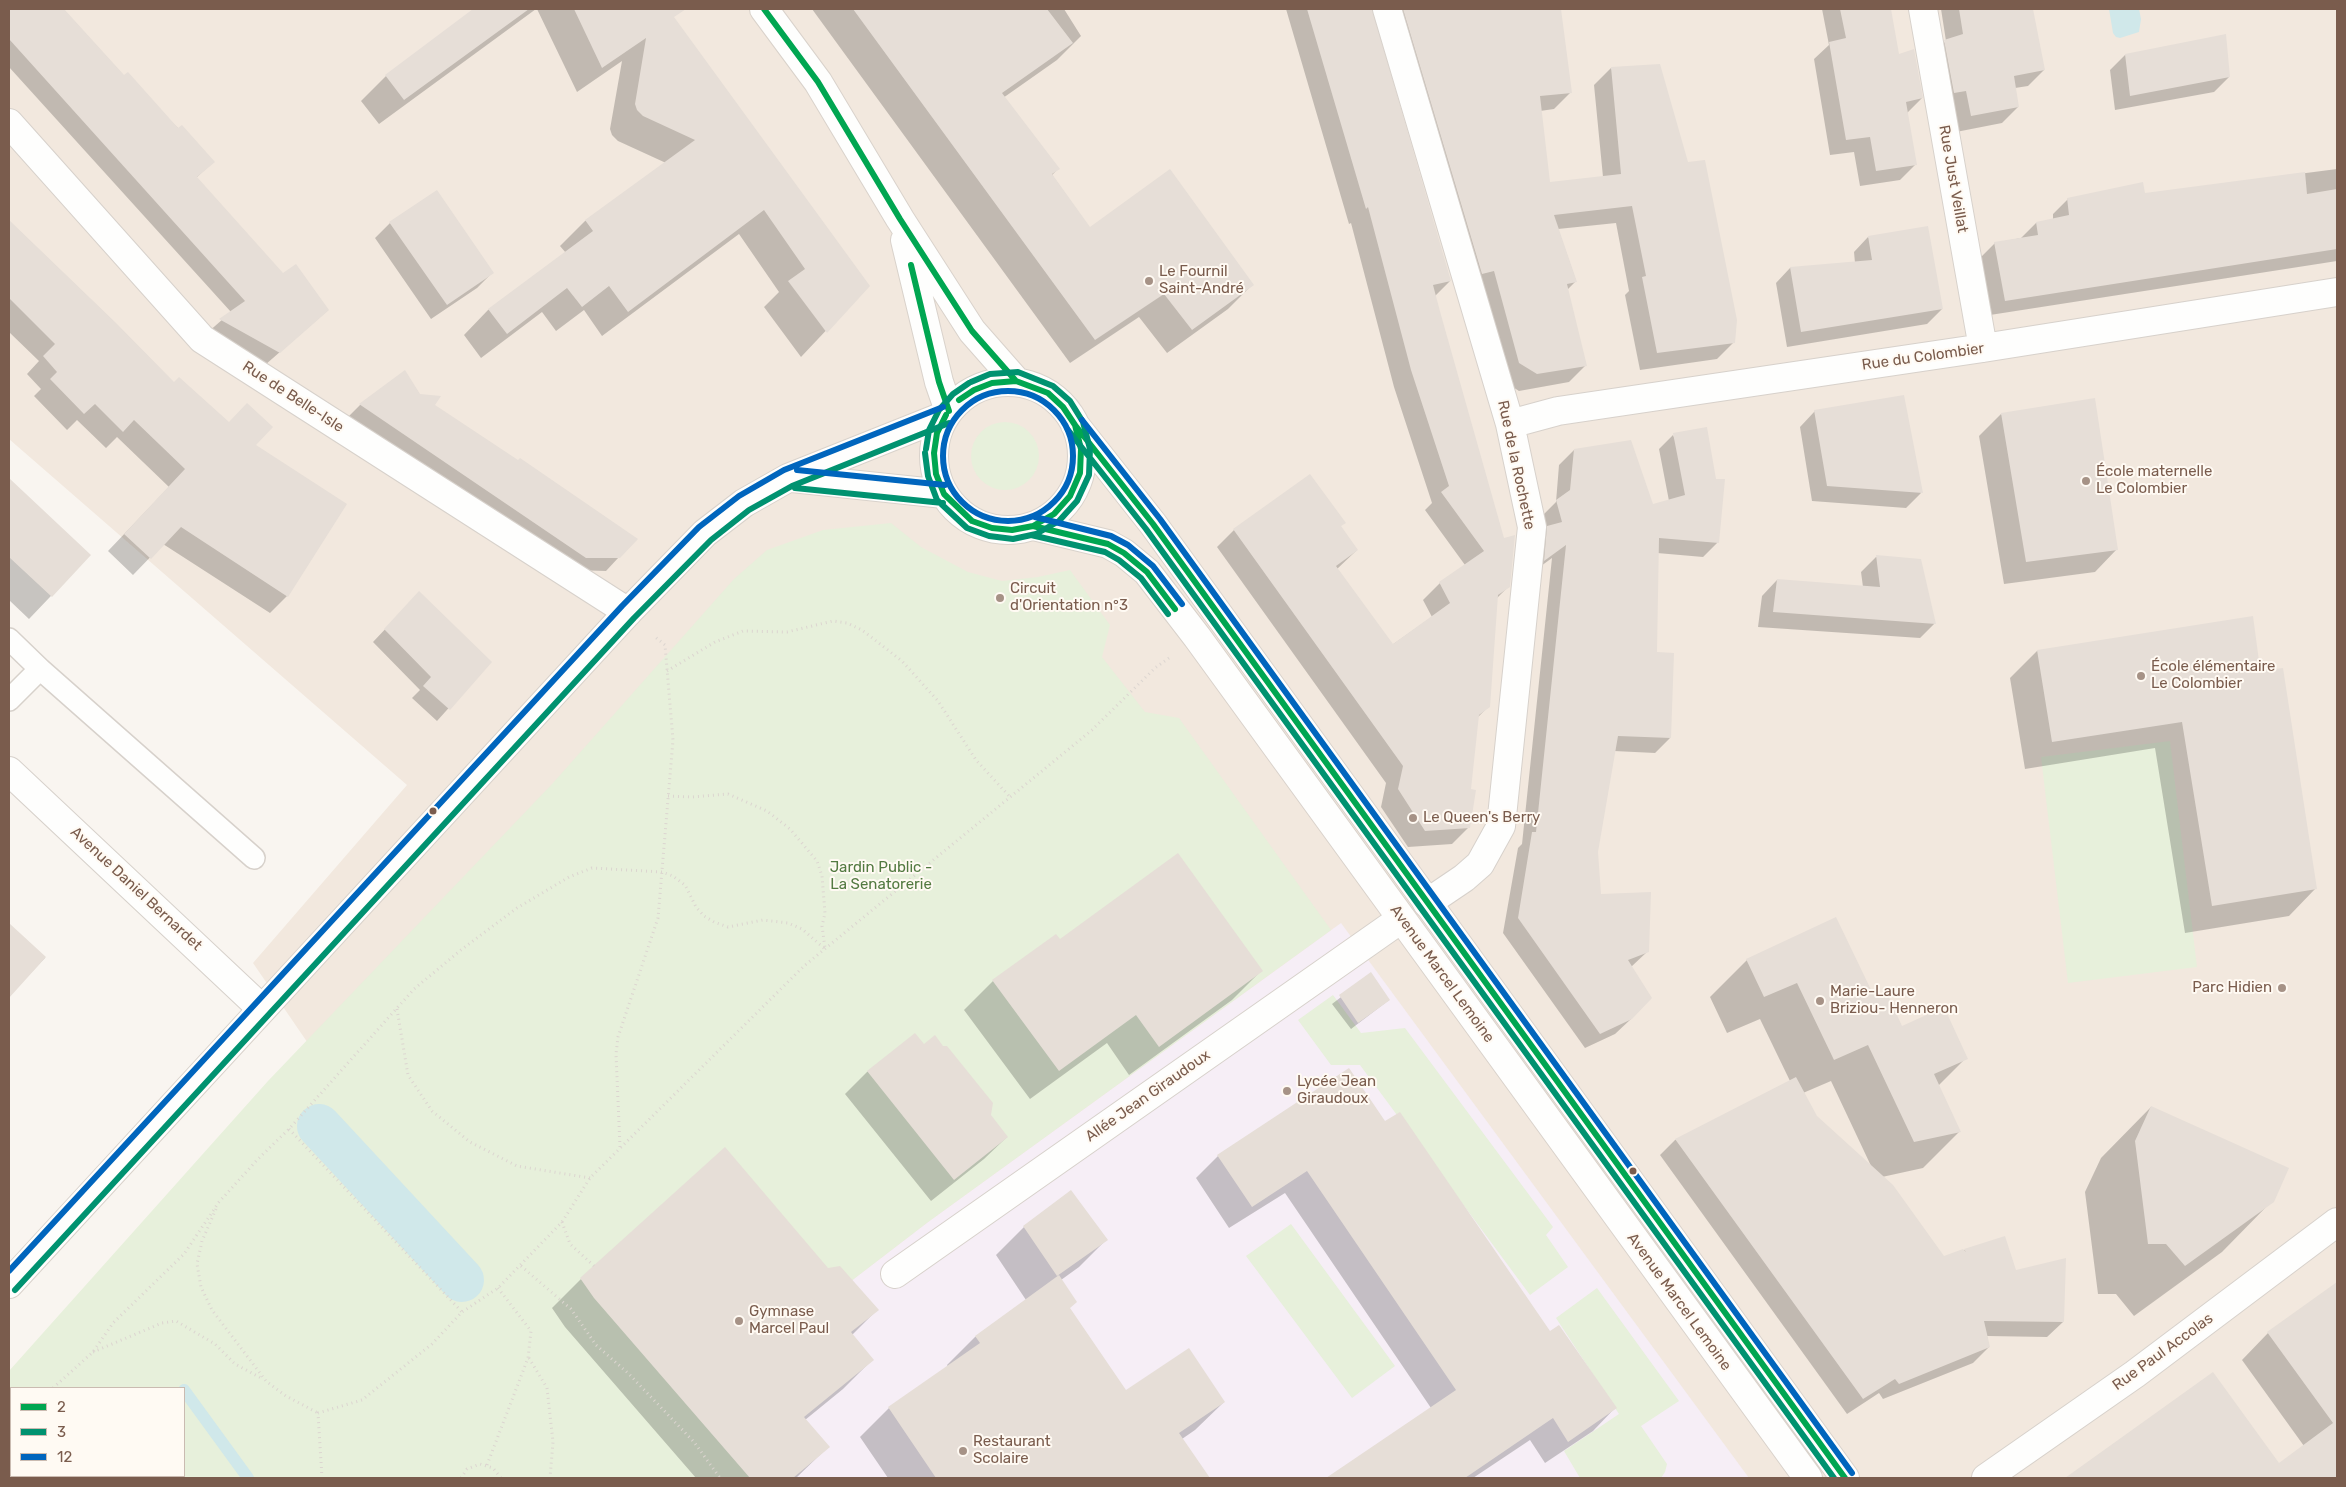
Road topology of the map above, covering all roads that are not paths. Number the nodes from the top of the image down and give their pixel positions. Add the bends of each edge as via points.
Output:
1 (764, 9) edge
2 (1387, 9) edge
3 (1923, 9) edge
4 (9, 124) edge
5 (900, 219) junction
6 (2337, 292) edge
7 (1984, 348) junction
8 (1016, 381) junction
9 (948, 413) junction
10 (1510, 424) junction
11 (1075, 425) junction
12 (788, 478) junction
13 (944, 494) junction
14 (1033, 526) junction
15 (628, 612) junction
16 (9, 639) edge
17 (40, 669) junction
18 (9, 700) edge
19 (9, 771) edge
20 (254, 858) dead end
21 (1427, 903) junction
22 (1401, 918) junction
23 (262, 1009) junction
24 (2337, 1222) edge
25 (895, 1274) dead end
26 (9, 1284) edge
27 (1808, 1478) edge
28 (1845, 1478) edge
29 (1986, 1478) edge

1 - 5 street via 818,82
2 - 10 street, Rue de la Rochette
3 - 7 street, Rue Just Veillat
4 - 15 street, Rue de Belle-Isle via 202,339
5 - 8 street via 972,331
5 - 9 street
6 - 7 street, Rue du Colombier
7 - 10 street, Rue du Colombier via 1558,411
8 - 9 street via 992,383 974,390 958,400
8 - 11 street via 1048,393
9 - 12 street
9 - 13 street via 937,433 934,453 936,474
10 - 21 street, Rue de la Rochette via 1532,526 1502,826 1480,864
11 - 14 street via 1082,448 1080,473 1070,496 1054,514
11 - 21 street, Avenue Marcel Lemoine via 1153,524
12 - 13 street
12 - 15 street via 744,502 705,533
13 - 14 street via 972,521 1012,530
14 - 22 street, Avenue Marcel Lemoine via 1108,544 1124,552 1147,572
15 - 23 street
16 - 17 lane
17 - 18 lane
17 - 20 lane
19 - 23 street, Avenue Daniel Bernardet
21 - 28 street, Avenue Marcel Lemoine
22 - 25 street, Allée Jean Giraudoux
22 - 27 street, Avenue Marcel Lemoine
23 - 26 street
24 - 29 street, Rue Paul Accolas via 2135,1374

